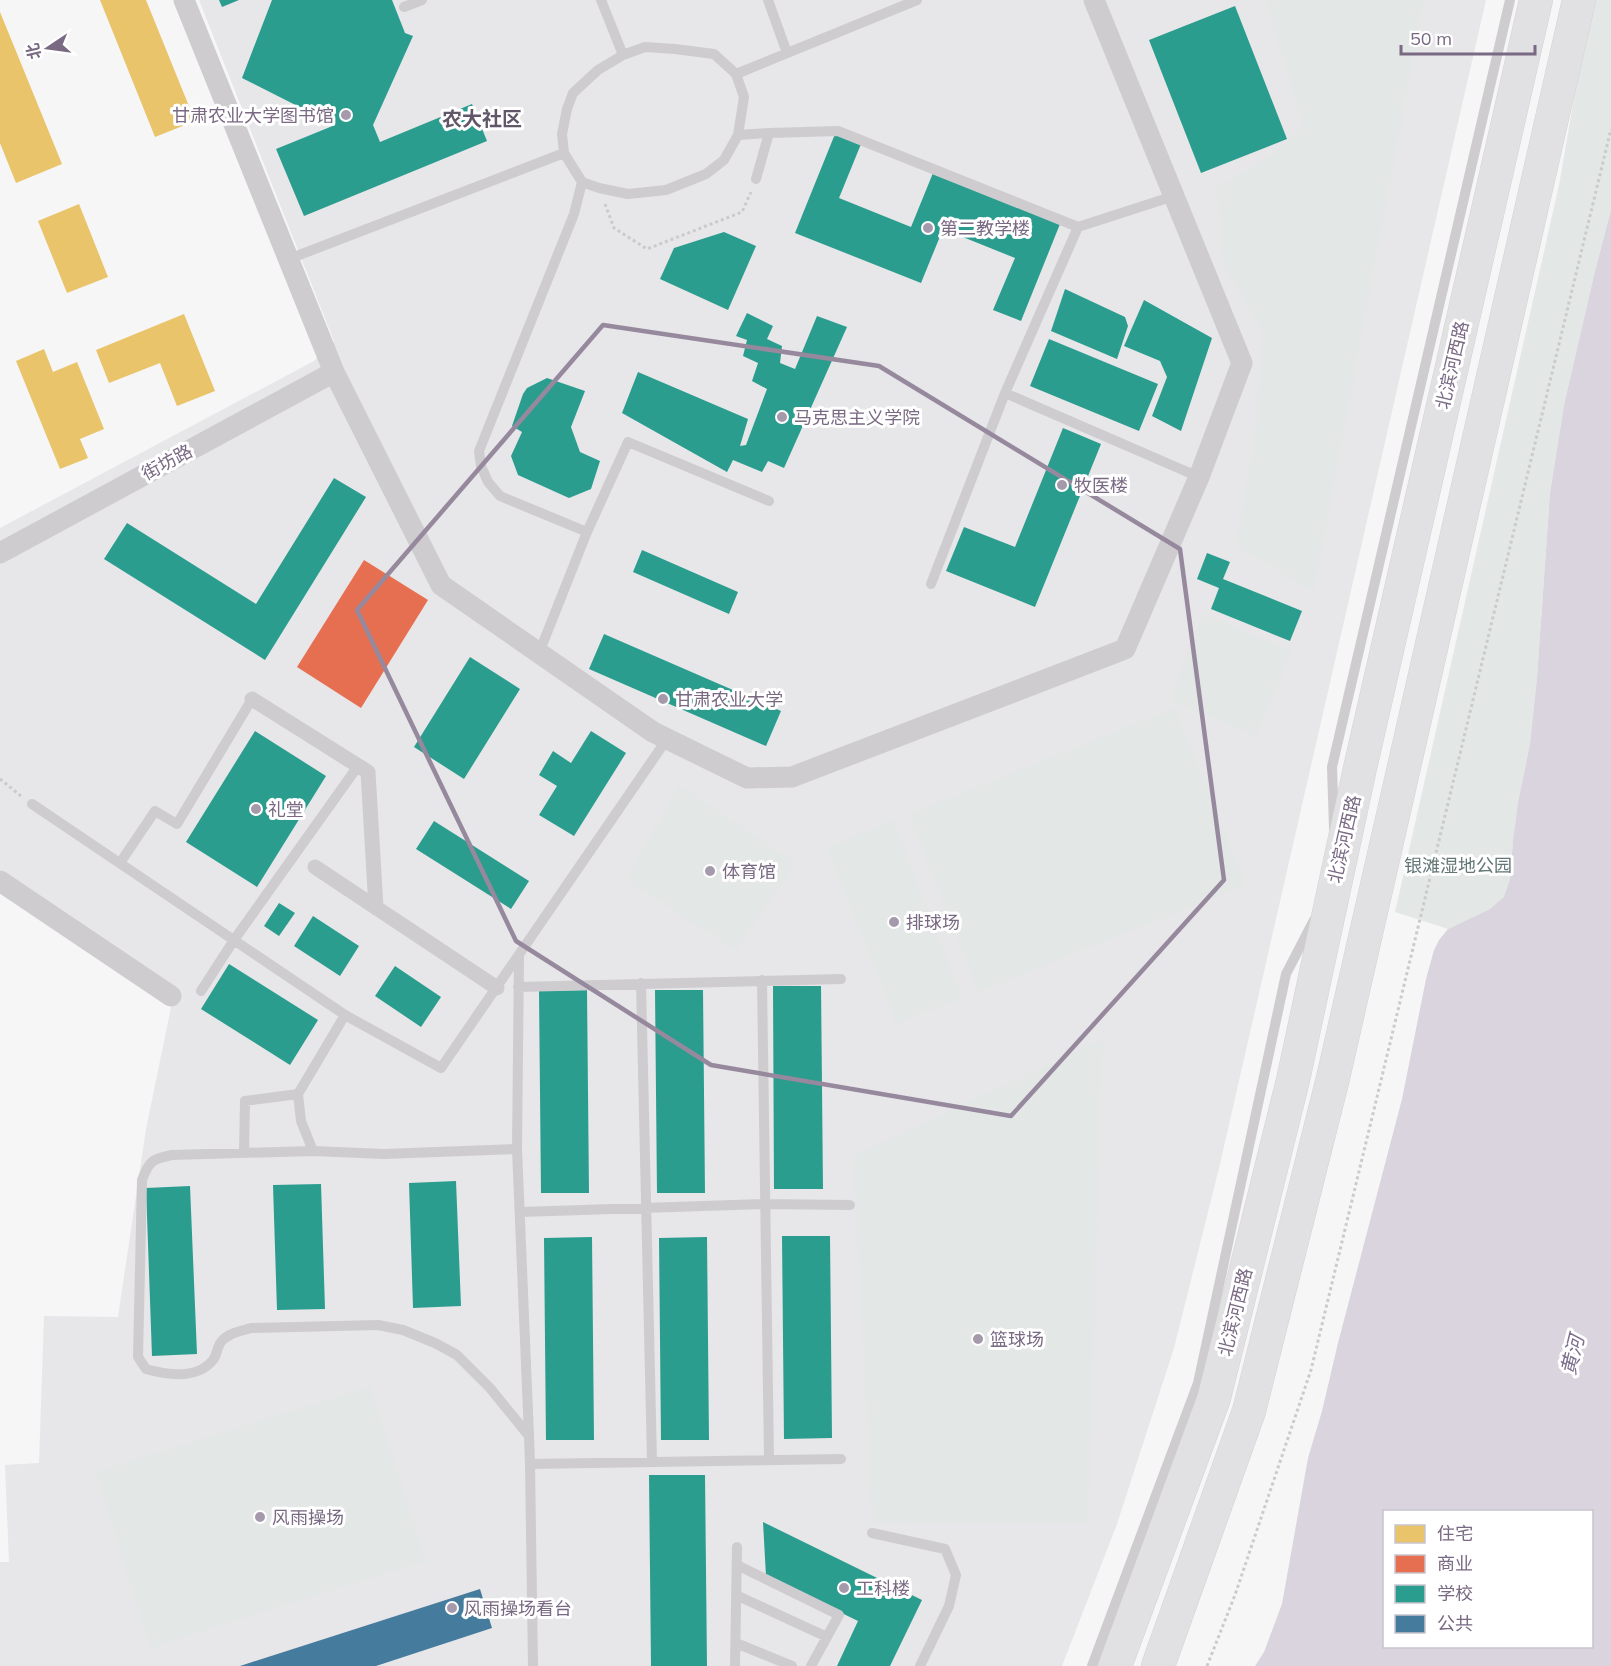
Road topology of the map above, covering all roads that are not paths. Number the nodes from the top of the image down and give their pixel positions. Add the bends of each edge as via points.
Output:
1 (184, 0) edge
2 (422, 0) edge
3 (601, 0) edge
4 (768, 0) edge
5 (917, 0) edge
6 (1094, 0) edge
7 (1510, 0) edge
8 (1536, 0) edge
9 (1579, 0) edge
10 (404, 7) dead end
11 (787, 53) junction
12 (623, 55) junction
13 (736, 74) junction
14 (770, 133) junction
15 (738, 135) junction
16 (564, 153) junction
17 (756, 179) road end
18 (582, 182) junction
19 (1174, 196) junction
20 (1078, 227) junction
21 (289, 259) junction
22 (334, 372) junction
23 (1005, 393) junction
24 (1199, 477) junction
25 (769, 501) dead end
26 (587, 532) junction
27 (0, 553) edge
28 (931, 584) dead end
29 (539, 653) junction
30 (252, 699) joint
31 (667, 739) junction
32 (358, 766) junction
33 (32, 804) road end
34 (120, 863) junction
35 (315, 867) dead end
36 (1335, 877) junction
37 (0, 881) edge
38 (1376, 889) junction
39 (376, 908) junction
40 (234, 940) junction
41 (519, 957) junction
42 (841, 979) dead end
43 (762, 980) junction
44 (641, 983) junction
45 (518, 987) junction
46 (497, 988) junction
47 (201, 991) dead end
48 (171, 996) dead end
49 (345, 1015) junction
50 (298, 1094) junction
51 (517, 1149) junction
52 (313, 1151) junction
53 (244, 1153) junction
54 (765, 1204) junction
55 (850, 1205) dead end
56 (647, 1209) junction
57 (521, 1212) junction
58 (529, 1436) junction
59 (842, 1459) dead end
60 (769, 1460) junction
61 (652, 1461) junction
62 (530, 1464) junction
63 (872, 1533) dead end
64 (737, 1546) dead end
65 (737, 1565) junction
66 (736, 1595) junction
67 (827, 1637) junction
68 (735, 1643) junction
69 (533, 1666) edge
70 (735, 1666) edge
71 (792, 1666) edge
72 (811, 1666) edge
73 (920, 1666) edge
74 (1092, 1666) edge
75 (1115, 1666) edge
76 (1158, 1666) edge

1 - 21 street
2 - 10 lane
3 - 12 lane
4 - 11 lane
5 - 11 lane
6 - 19 street
7 - 36 lane via 1332,766
8 - 36 main road, 北滨河西路
9 - 38 main road, 北滨河西路
11 - 13 lane
12 - 13 lane via 645,47 714,54
12 - 16 lane via 598,70 573,93 562,134
13 - 15 lane via 744,96
14 - 15 lane
14 - 17 lane
14 - 20 lane via 838,131
15 - 18 lane via 724,160 706,174 666,190 628,194
16 - 18 lane
16 - 21 lane
18 - 26 lane via 574,214 479,451 488,482 500,496
19 - 20 lane
19 - 24 street via 1242,363
20 - 23 lane
21 - 22 street
22 - 27 street, 街坊路
22 - 29 street via 441,585
23 - 24 lane
23 - 28 lane
24 - 31 street via 1125,649 792,777 747,778
25 - 26 lane via 628,442
26 - 29 lane
29 - 31 street
30 - 32 street
30 - 34 lane via 177,824 154,811
31 - 41 lane
32 - 39 street via 368,772
32 - 40 lane
33 - 34 lane
34 - 40 lane
35 - 39 street
36 - 38 main road
36 - 74 lane via 1286,974 1198,1383
36 - 75 main road, 北滨河西路 via 1293,1080 1214,1398
37 - 48 street
38 - 76 main road, 北滨河西路 via 1249,1412
39 - 46 street
40 - 47 lane
40 - 49 lane
41 - 45 lane
41 - 46 lane
42 - 43 lane
43 - 44 lane
43 - 54 lane
44 - 45 lane
44 - 56 lane
45 - 51 lane
46 - 49 lane via 441,1068
49 - 50 lane
50 - 52 lane via 301,1121
50 - 53 lane via 245,1101
51 - 52 lane via 384,1154
51 - 57 lane
52 - 53 lane
53 - 58 lane via 172,1155 147,1165 142,1180 138,1357 146,1369 171,1376 198,1371 213,1360 221,1342 251,1328 378,1326 403,1330 457,1355
54 - 55 lane
54 - 56 lane
54 - 60 lane
56 - 57 lane
56 - 61 lane
57 - 58 lane
58 - 62 lane
59 - 60 lane
60 - 61 lane
61 - 62 lane
62 - 69 lane
63 - 73 lane via 945,1549 956,1575 949,1606
64 - 65 lane
65 - 66 lane
65 - 67 lane via 839,1615
66 - 67 lane
66 - 68 lane
67 - 72 lane
68 - 70 lane
68 - 71 lane

